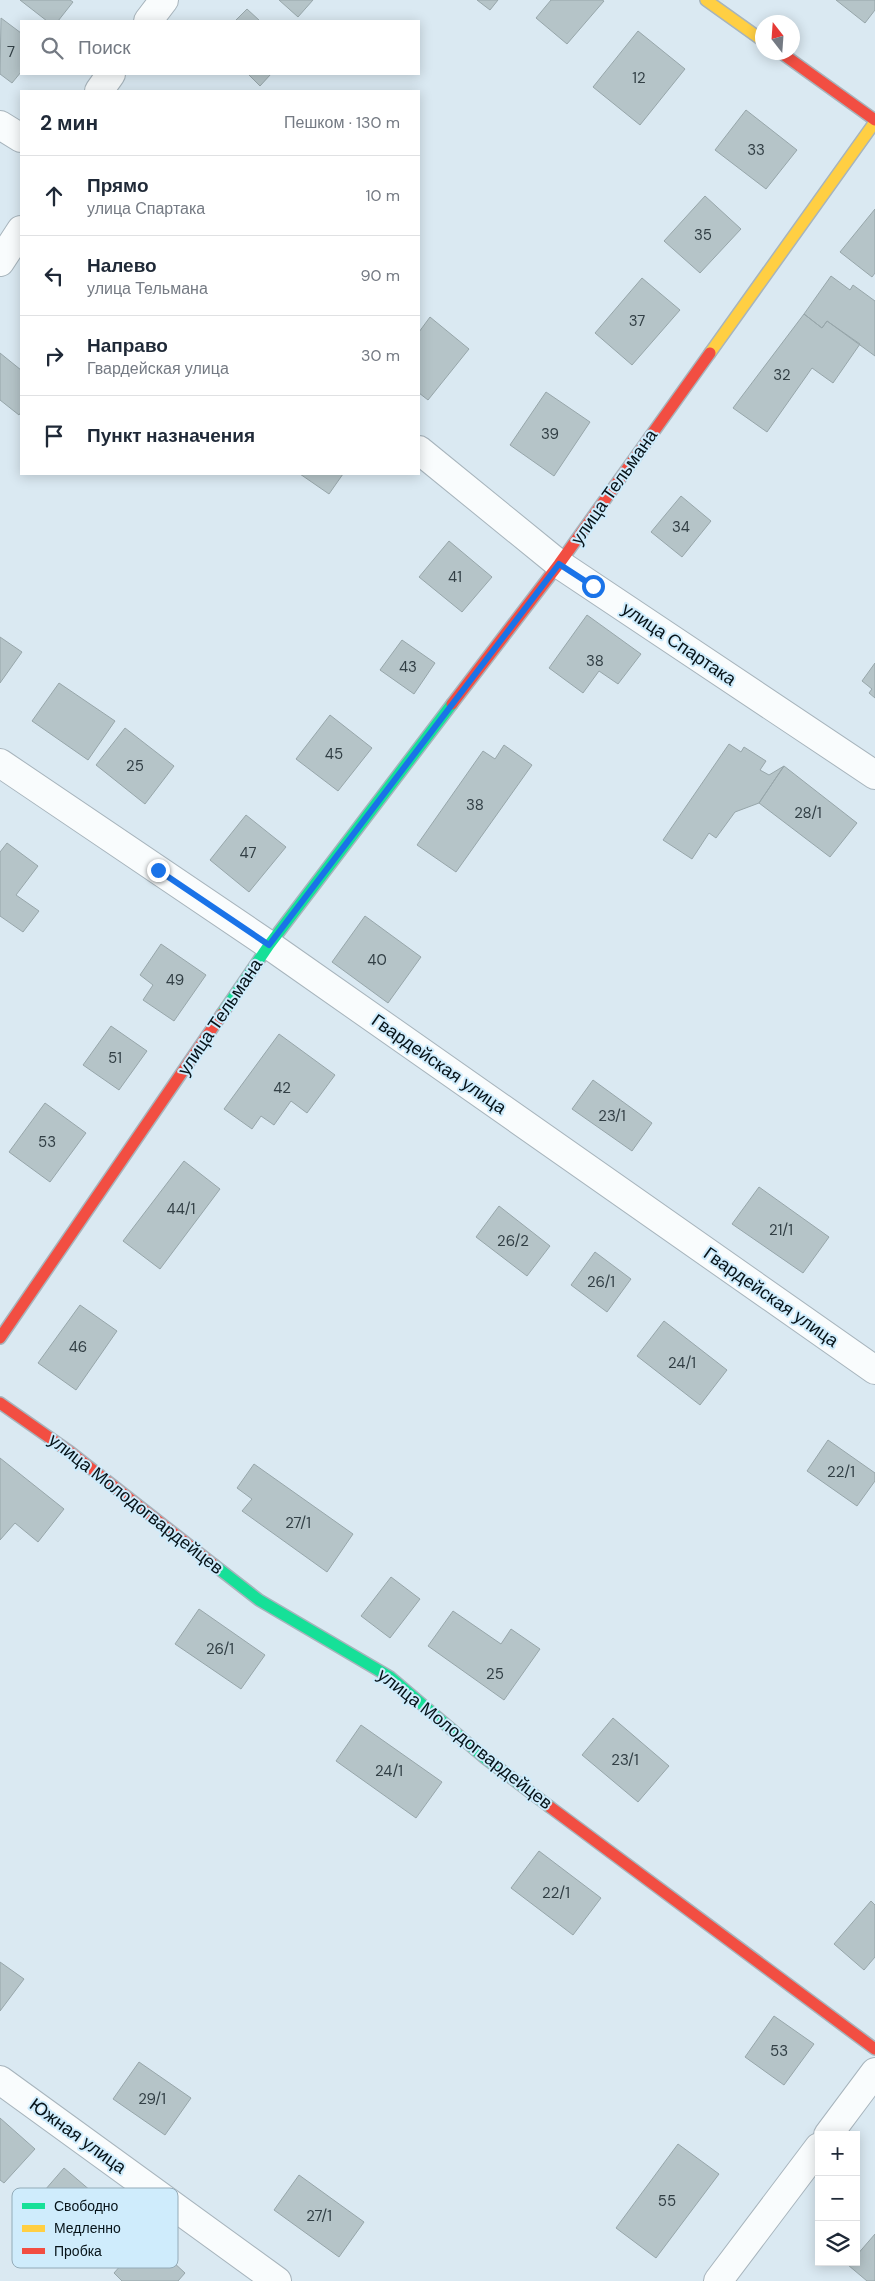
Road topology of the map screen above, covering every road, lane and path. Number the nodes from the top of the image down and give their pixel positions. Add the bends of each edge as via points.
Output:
1 (164, 0) edge
2 (706, 0) edge
3 (149, 20) edge
4 (755, 35) edge
5 (791, 60) edge
6 (110, 75) edge
7 (100, 90) edge
8 (875, 121) edge
9 (0, 125) edge
10 (20, 137) edge
11 (20, 232) edge
12 (0, 262) edge
13 (420, 451) edge
14 (559, 564) junction
15 (0, 763) edge
16 (875, 775) edge
17 (269, 945) junction
18 (0, 1338) edge
19 (875, 1370) edge
20 (0, 1403) edge
21 (875, 2049) edge
22 (875, 2072) edge
23 (0, 2080) edge
24 (831, 2131) edge
25 (815, 2152) edge
26 (149, 2188) edge
27 (178, 2209) edge
28 (277, 2281) edge
29 (718, 2281) edge

1 - 3 street
2 - 4 street
5 - 8 street
6 - 7 street
8 - 14 street, улица Тельмана
9 - 10 street
11 - 12 street
13 - 14 street, улица Спартака
14 - 16 street, улица Спартака
14 - 17 street, улица Тельмана
15 - 17 street, Гвардейская улица
17 - 18 street, улица Тельмана
17 - 19 street, Гвардейская улица
20 - 21 street, улица Молодогвардейцев via 70,1452 259,1600 390,1677 485,1758
22 - 24 street
23 - 26 street, Южная улица
25 - 29 street
27 - 28 street, Южная улица

